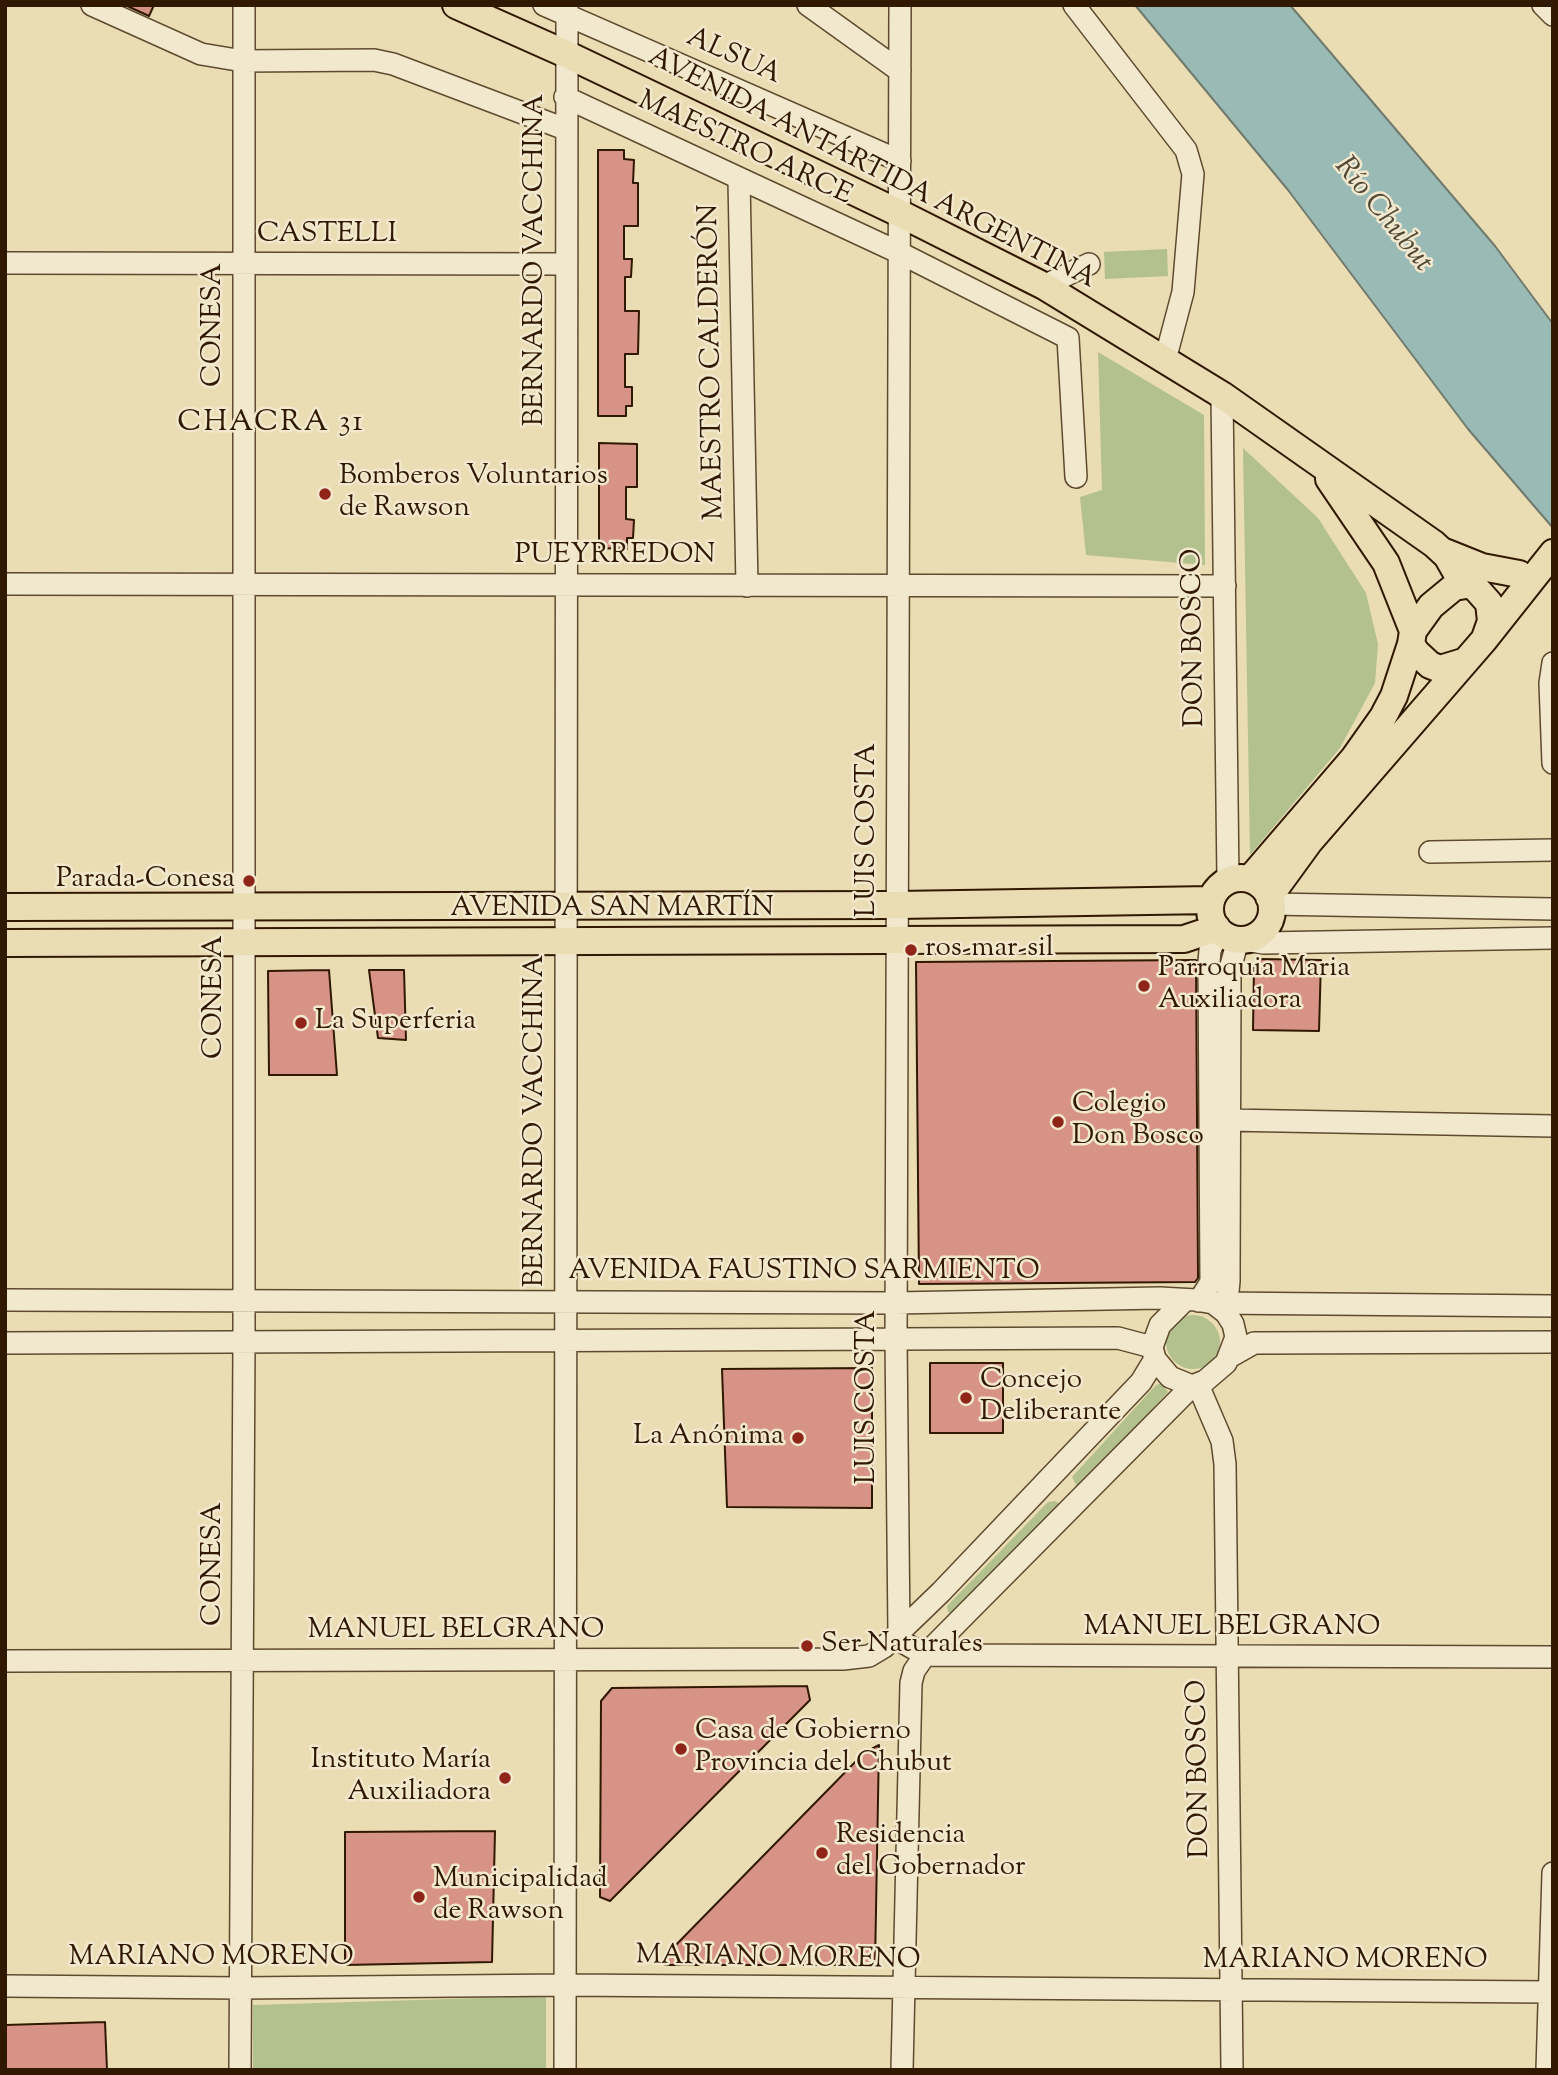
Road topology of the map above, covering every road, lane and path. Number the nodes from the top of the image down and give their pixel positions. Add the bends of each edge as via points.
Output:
1 (92, 5) edge
2 (244, 5) edge
3 (456, 5) edge
4 (544, 5) edge
5 (808, 5) edge
6 (900, 5) edge
7 (1074, 5) edge
8 (1543, 5) edge
9 (566, 10) edge
10 (1553, 15) edge
11 (566, 54) junction
12 (243, 61) junction
13 (900, 71) junction
14 (565, 97) junction
15 (565, 129) junction
16 (900, 161) junction
17 (739, 180) junction
18 (901, 214) junction
19 (900, 253) junction
20 (5, 262) edge
21 (243, 263) junction
22 (565, 264) junction
23 (1089, 264) dead end
24 (1044, 286) junction
25 (1165, 360) junction
26 (1222, 395) junction
27 (1316, 461) junction
28 (1076, 477) dead end
29 (1442, 551) junction
30 (1549, 558) edge
31 (1518, 574) junction
32 (5, 584) edge
33 (1467, 584) junction
34 (243, 585) junction
35 (565, 585) junction
36 (747, 586) junction
37 (898, 586) junction
38 (1225, 586) junction
39 (1412, 638) junction
40 (1484, 640) junction
41 (1463, 662) junction
42 (1553, 663) edge
43 (1553, 764) edge
44 (1553, 850) edge
45 (1430, 852) dead end
46 (1239, 880) junction
47 (1211, 900) junction
48 (1270, 901) junction
49 (897, 905) junction
50 (565, 906) junction
51 (5, 907) edge
52 (244, 907) junction
53 (1553, 909) edge
54 (1229, 935) junction
55 (1553, 938) edge
56 (897, 941) junction
57 (244, 942) junction
58 (565, 942) junction
59 (5, 943) edge
60 (1227, 1120) junction
61 (1553, 1126) edge
62 (5, 1300) edge
63 (244, 1301) junction
64 (565, 1302) junction
65 (896, 1303) junction
66 (1210, 1304) junction
67 (1553, 1306) edge
68 (896, 1338) junction
69 (565, 1340) junction
70 (244, 1342) junction
71 (1553, 1342) edge
72 (5, 1343) edge
73 (1153, 1353) junction
74 (1231, 1356) junction
75 (1195, 1386) junction
76 (912, 1646) junction
77 (1553, 1657) edge
78 (1228, 1658) junction
79 (564, 1659) junction
80 (243, 1660) junction
81 (5, 1661) edge
82 (1553, 1873) edge
83 (564, 1985) junction
84 (5, 1986) edge
85 (241, 1988) junction
86 (1232, 1989) junction
87 (902, 1990) junction
88 (1550, 1992) junction
89 (240, 2070) edge
90 (565, 2070) edge
91 (902, 2070) edge
92 (1232, 2070) edge
93 (1547, 2070) edge

1 - 12 street via 201,54
2 - 12 street, CONESA
3 - 11 main road, AVENIDA ANTÁRTIDA ARGENTINA
4 - 9 street, ALSUA
5 - 13 street
6 - 13 street, LUIS COSTA
7 - 25 street via 1186,150 1194,174 1183,292
8 - 10 street
9 - 11 street, BERNARDO VACCHINA
9 - 16 street, ALSUA
11 - 14 street, BERNARDO VACCHINA
11 - 18 main road, AVENIDA ANTÁRTIDA ARGENTINA
12 - 15 street via 393,64
12 - 21 street, CONESA
13 - 16 street, LUIS COSTA
14 - 15 street, BERNARDO VACCHINA
14 - 17 street, MAESTRO ARCE
15 - 22 street, BERNARDO VACCHINA
16 - 18 street, LUIS COSTA
17 - 19 street, MAESTRO ARCE
17 - 36 street, MAESTRO CALDERÓN
18 - 19 street, LUIS COSTA
18 - 24 main road, AVENIDA ANTÁRTIDA ARGENTINA
19 - 28 street, MAESTRO ARCE via 1068,338
19 - 37 street, LUIS COSTA
20 - 21 street, CASTELLI
21 - 22 street, CASTELLI
21 - 34 street, CONESA
22 - 35 street, BERNARDO VACCHINA
23 - 24 street
24 - 25 main road, AVENIDA ANTÁRTIDA ARGENTINA
25 - 26 main road, AVENIDA ANTÁRTIDA ARGENTINA
26 - 27 main road, AVENIDA ANTÁRTIDA ARGENTINA
26 - 38 street, DON BOSCO
27 - 29 main road, AVENIDA ANTÁRTIDA ARGENTINA
27 - 39 main road, AVENIDA ANTÁRTIDA ARGENTINA via 1386,563
29 - 31 main road via 1482,567
29 - 33 main road, AVENIDA ANTÁRTIDA ARGENTINA
30 - 31 main road
30 - 40 main road
31 - 33 main road
32 - 34 street, PUEYRREDON
33 - 39 main road via 1442,596
33 - 40 main road via 1485,596 1492,613
34 - 35 street, PUEYRREDON
34 - 52 street, CONESA
35 - 36 street, PUEYRREDON
35 - 50 street, BERNARDO VACCHINA
36 - 37 street, PUEYRREDON
37 - 38 street, PUEYRREDON
37 - 49 street, LUIS COSTA
38 - 46 street, DON BOSCO
39 - 41 main road via 1422,659 1440,669
39 - 46 main road via 1394,696 1354,758
40 - 41 main road
41 - 48 main road, AVENIDA SAN MARTÍN via 1309,842
42 - 43 street
44 - 45 street
46 - 47 main road via 1221,885
46 - 48 main road via 1258,883
47 - 49 main road, AVENIDA SAN MARTÍN
47 - 54 main road via 1211,917
48 - 53 street
48 - 54 main road, AVENIDA SAN MARTÍN via 1272,914 1264,930
49 - 50 main road, AVENIDA SAN MARTÍN
49 - 56 street, LUIS COSTA
50 - 52 main road, AVENIDA SAN MARTÍN
50 - 58 street, BERNARDO VACCHINA
51 - 52 main road, AVENIDA SAN MARTÍN
52 - 57 street, CONESA
54 - 55 street, AVENIDA SAN MARTÍN via 1265,943
54 - 56 main road, AVENIDA SAN MARTÍN
54 - 60 street
54 - 66 street via 1210,950 1209,962
56 - 58 main road, AVENIDA SAN MARTÍN
56 - 65 street, LUIS COSTA
57 - 58 main road, AVENIDA SAN MARTÍN
57 - 59 main road, AVENIDA SAN MARTÍN
57 - 63 street, CONESA
58 - 64 street, BERNARDO VACCHINA
60 - 61 street
60 - 66 street
62 - 63 street, AVENIDA FAUSTINO SARMIENTO
63 - 64 street, AVENIDA FAUSTINO SARMIENTO
63 - 70 street, CONESA
64 - 65 street, AVENIDA FAUSTINO SARMIENTO
64 - 69 street, BERNARDO VACCHINA
65 - 66 street, AVENIDA FAUSTINO SARMIENTO via 1160,1298
65 - 68 street, LUIS COSTA
66 - 67 street, AVENIDA FAUSTINO SARMIENTO
66 - 73 street via 1160,1325
66 - 74 street via 1233,1324 1236,1337
68 - 69 street
68 - 73 street via 1118,1338
68 - 76 street, LUIS COSTA
69 - 70 street
69 - 79 street, BERNARDO VACCHINA
70 - 72 street
70 - 80 street, CONESA
71 - 74 street via 1254,1343
73 - 75 street via 1170,1377
73 - 76 street via 1141,1382
74 - 75 street
75 - 76 street
75 - 78 street, DON BOSCO via 1222,1441 1225,1464
76 - 78 street, MANUEL BELGRANO
76 - 79 street, MANUEL BELGRANO via 843,1659
76 - 87 street
77 - 78 street, MANUEL BELGRANO
78 - 86 street, DON BOSCO
79 - 80 street, MANUEL BELGRANO
79 - 83 street, BERNARDO VACCHINA
80 - 81 street, MANUEL BELGRANO
80 - 85 street, CONESA
82 - 88 street
83 - 85 street, MARIANO MORENO
83 - 87 street, MARIANO MORENO
83 - 90 street, BERNARDO VACCHINA
84 - 85 street, MARIANO MORENO
85 - 89 street, CONESA
86 - 87 street, MARIANO MORENO
86 - 88 street, MARIANO MORENO
86 - 92 street, DON BOSCO
87 - 91 street
88 - 93 street

